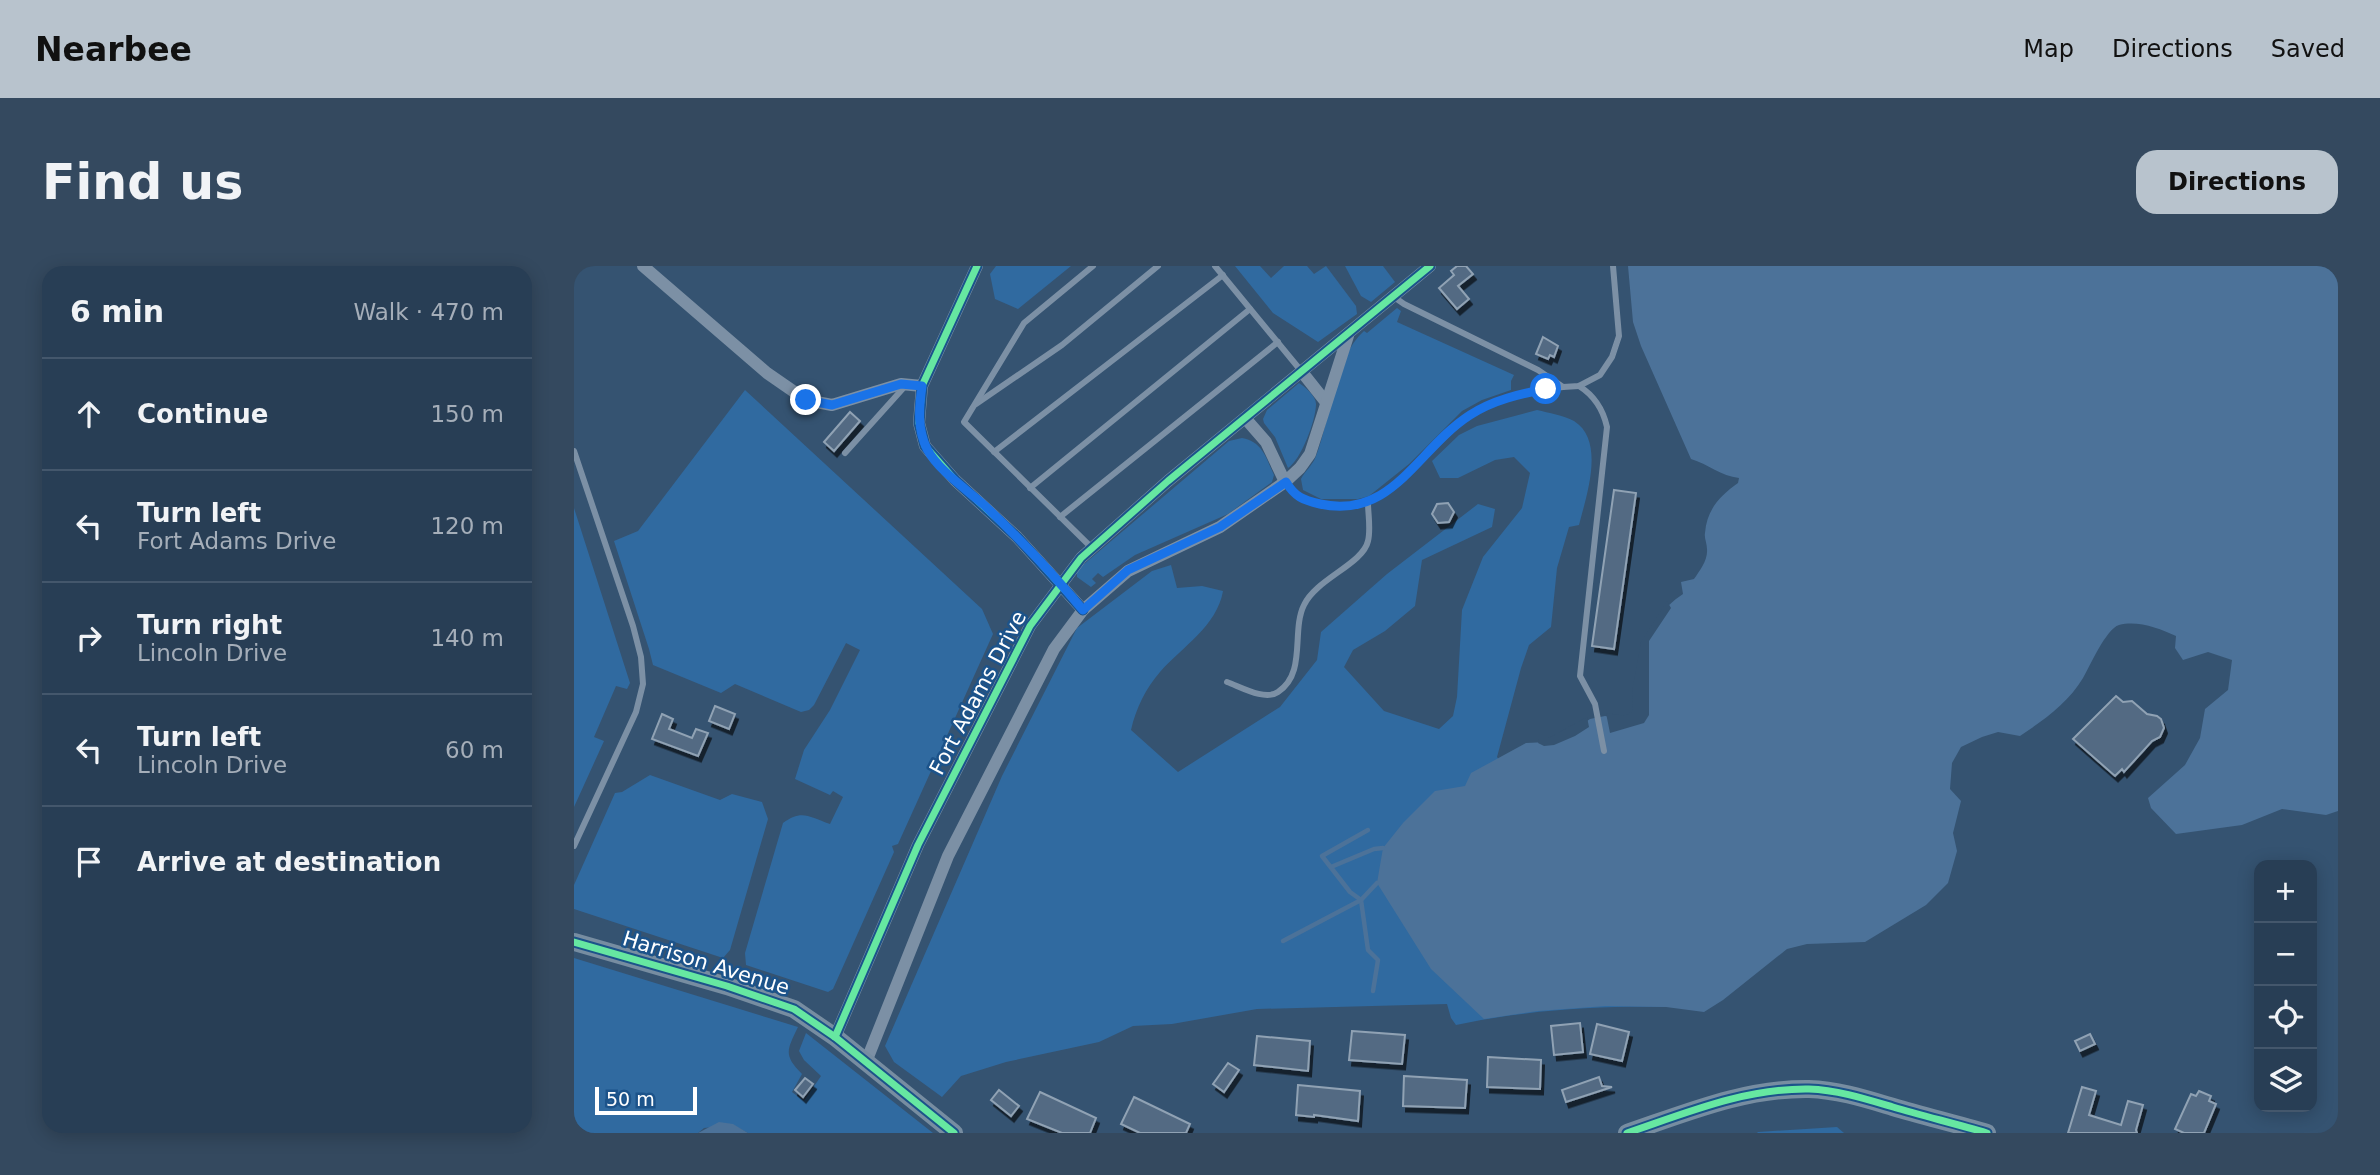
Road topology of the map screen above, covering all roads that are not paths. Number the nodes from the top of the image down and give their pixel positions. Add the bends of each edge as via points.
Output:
1 (643, 266) edge
2 (977, 266) edge
3 (1093, 266) edge
4 (1158, 266) edge
5 (1215, 266) edge
6 (1430, 266) edge
7 (1613, 266) edge
8 (1223, 275) junction
9 (1394, 297) junction
10 (1250, 309) junction
11 (1348, 336) junction
12 (1278, 342) junction
13 (1302, 372) junction
14 (908, 383) junction
15 (922, 386) junction
16 (1579, 386) junction
17 (1563, 387) junction
18 (1325, 401) junction
19 (974, 405) junction
20 (1244, 418) junction
21 (574, 452) edge
22 (994, 452) junction
23 (845, 453) dead end
24 (1286, 482) junction
25 (1030, 488) junction
26 (1368, 503) junction
27 (1060, 517) junction
28 (1092, 548) junction
29 (1060, 585) junction
30 (1083, 610) junction
31 (1227, 682) dead end
32 (1604, 751) dead end
33 (574, 846) edge
34 (574, 942) edge
35 (835, 1037) junction
36 (866, 1062) junction
37 (954, 1133) edge
38 (1627, 1133) edge
39 (1987, 1133) edge

1 - 14 street via 767,373 806,400 841,403
2 - 15 street
3 - 19 lane via 1024,323
4 - 19 lane via 1062,345
5 - 8 lane
6 - 9 street, Fort Adams Drive
7 - 16 lane via 1619,336 1600,374
8 - 10 lane
8 - 22 lane
9 - 11 street, Fort Adams Drive
9 - 17 lane
10 - 12 lane
10 - 25 lane
11 - 13 street, Fort Adams Drive
11 - 18 street
12 - 13 lane
12 - 27 lane
13 - 18 street
13 - 20 street, Fort Adams Drive
14 - 15 street
14 - 23 lane
15 - 29 street via 919,423 925,446
16 - 17 lane
16 - 32 lane via 1600,405 1606,427 1580,676 1595,704
17 - 26 lane via 1519,394 1479,410 1393,487
18 - 24 street via 1310,454
19 - 22 lane via 964,422
20 - 24 street via 1266,442
20 - 28 street, Fort Adams Drive
21 - 33 lane via 633,626 643,684 636,712
22 - 25 lane
24 - 26 lane via 1305,501 1340,507
24 - 30 street via 1220,527 1128,570
25 - 27 lane
26 - 31 lane via 1369,533 1363,551 1322,584 1304,606 1288,682 1269,695
27 - 28 lane
28 - 29 street, Fort Adams Drive
29 - 30 street
29 - 35 street, Fort Adams Drive via 1030,626 918,845
30 - 36 street via 1054,649 948,856
34 - 35 main road, Harrison Avenue via 794,1009
35 - 36 main road, Harrison Avenue
36 - 37 main road, Harrison Avenue
38 - 39 main road via 1707,1104 1811,1089 1870,1100

